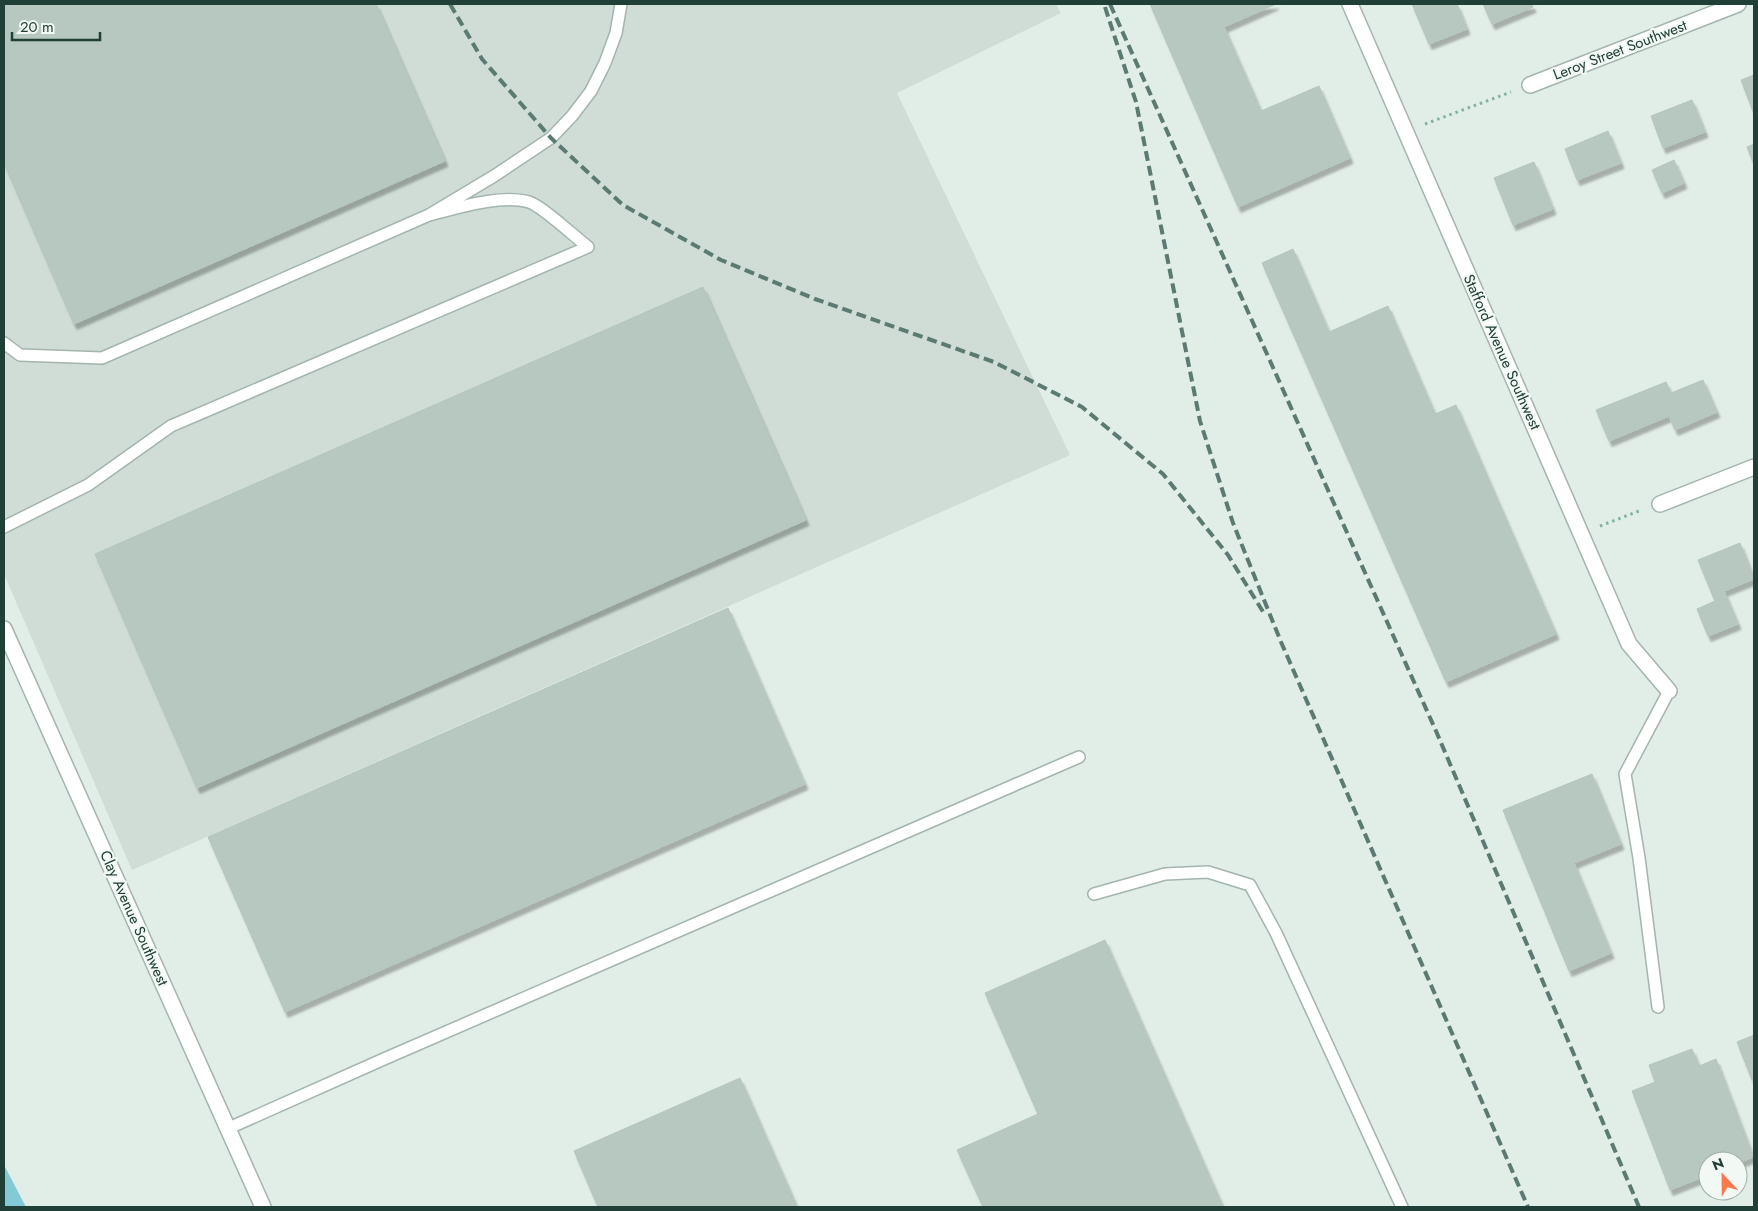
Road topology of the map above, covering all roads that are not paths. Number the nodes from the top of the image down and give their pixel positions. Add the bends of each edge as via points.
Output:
1 (621, 4) edge
2 (1350, 4) edge
3 (1738, 4) edge
4 (1530, 85) road end
5 (429, 215) junction
6 (4, 343) edge
7 (1754, 467) edge
8 (1660, 504) road end
9 (4, 528) edge
10 (4, 628) edge
11 (1669, 691) joint
12 (1079, 757) dead end
13 (1094, 894) dead end
14 (1658, 1007) dead end
15 (230, 1128) junction
16 (263, 1207) edge
17 (1402, 1207) edge

1 - 5 lane via 616,33 605,63 572,116 551,138
2 - 11 street, Stafford Avenue Southwest via 1629,644
3 - 4 street, Leroy Street Southwest
5 - 6 lane via 102,358 20,355
5 - 9 lane via 470,205 512,200 531,202 588,247 171,426 88,485
7 - 8 street
10 - 15 street, Clay Avenue Southwest
11 - 14 lane via 1625,774
12 - 15 lane
13 - 17 lane via 1166,874 1208,872 1250,885 1276,933
15 - 16 street, Clay Avenue Southwest

